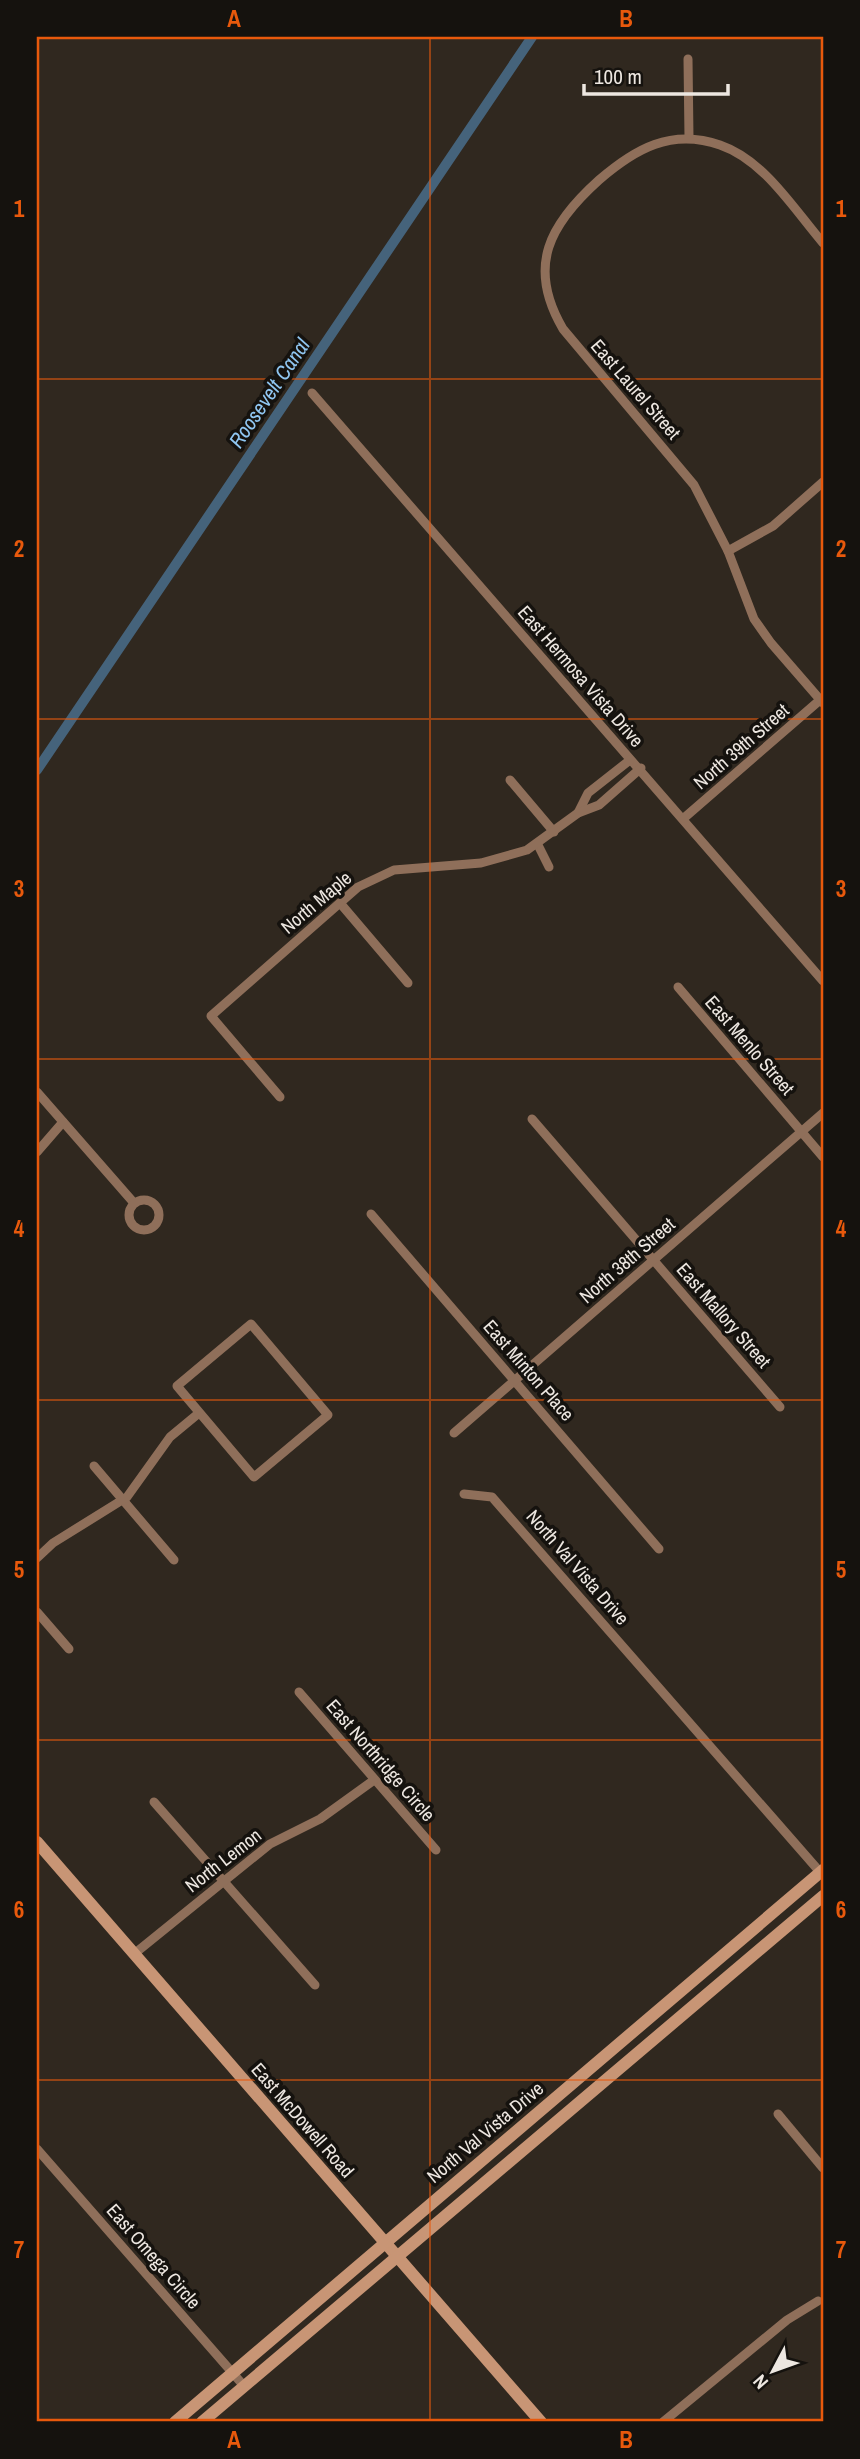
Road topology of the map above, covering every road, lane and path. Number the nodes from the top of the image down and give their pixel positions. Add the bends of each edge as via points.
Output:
1 (688, 59) dead end
2 (689, 138) junction
3 (823, 243) edge
4 (312, 393) dead end
5 (823, 482) edge
6 (728, 551) junction
7 (822, 701) edge
8 (630, 760) junction
9 (641, 768) junction
10 (510, 780) dead end
11 (578, 813) junction
12 (684, 818) junction
13 (554, 832) junction
14 (538, 845) junction
15 (549, 867) dead end
16 (340, 903) junction
17 (823, 981) edge
18 (408, 983) dead end
19 (678, 988) dead end
20 (37, 1092) edge
21 (280, 1097) dead end
22 (823, 1113) edge
23 (532, 1119) dead end
24 (63, 1122) junction
25 (802, 1132) junction
26 (37, 1152) edge
27 (823, 1157) edge
28 (134, 1203) dead end
29 (371, 1214) dead end
30 (653, 1260) junction
31 (514, 1381) junction
32 (780, 1407) dead end
33 (199, 1413) junction
34 (454, 1433) dead end
35 (94, 1466) dead end
36 (464, 1494) dead end
37 (122, 1500) junction
38 (659, 1549) dead end
39 (37, 1558) edge
40 (174, 1560) dead end
41 (37, 1612) edge
42 (69, 1649) dead end
43 (299, 1692) dead end
44 (373, 1780) junction
45 (154, 1802) dead end
46 (37, 1842) edge
47 (436, 1850) dead end
48 (822, 1872) edge
49 (222, 1881) junction
50 (796, 1893) junction
51 (823, 1896) edge
52 (809, 1908) junction
53 (134, 1954) junction
54 (316, 1985) dead end
55 (657, 2012) junction
56 (670, 2027) junction
57 (557, 2097) junction
58 (570, 2112) junction
59 (778, 2114) dead end
60 (37, 2148) edge
61 (823, 2168) edge
62 (384, 2243) junction
63 (398, 2258) junction
64 (818, 2301) dead end
65 (233, 2373) junction
66 (244, 2386) junction
67 (175, 2422) edge
68 (202, 2422) edge
69 (541, 2422) edge
70 (663, 2422) edge

1 - 2 street
2 - 3 street via 741,154
2 - 6 street, East Laurel Street via 637,150 578,199 555,228 545,267 549,300 563,329 682,469 706,503
4 - 8 street, East Hermosa Vista Drive
5 - 6 street via 773,526
6 - 7 street, East Laurel Street via 754,619
7 - 12 street, North 39th Street
8 - 9 street, East Hermosa Vista Drive
8 - 11 street, North Maple via 588,793
9 - 11 street, North Maple via 599,805
9 - 12 street, East Hermosa Vista Drive
10 - 13 street
11 - 13 street, North Maple
12 - 17 street, East Hermosa Vista Drive
13 - 14 street, North Maple
14 - 15 street
14 - 16 street, North Maple via 481,863 394,870 358,887
16 - 18 street
16 - 21 street, North Maple via 211,1016
19 - 25 street, East Menlo Street
20 - 24 street
22 - 25 street, North 38th Street
23 - 30 street, East Mallory Street
24 - 26 street
24 - 28 street
25 - 27 street, East Menlo Street
25 - 30 street, North 38th Street
29 - 31 street, East Minton Place
30 - 31 street, North 38th Street
30 - 32 street, East Mallory Street
31 - 34 street, North 38th Street
31 - 38 street, East Minton Place
33 - 33 street via 177,1387 251,1324 328,1415 254,1477
33 - 37 street via 170,1437
35 - 37 street
36 - 48 street, North Val Vista Drive via 492,1497
37 - 39 street
37 - 40 street
41 - 42 street
43 - 44 street, East Northridge Circle
44 - 47 street, East Northridge Circle
44 - 49 street, North Lemon via 337,1808 270,1844
45 - 49 street
46 - 53 main road, East McDowell Road
48 - 50 main road, North Val Vista Drive
49 - 53 street, North Lemon
49 - 54 street
50 - 52 main road
50 - 55 main road, North Val Vista Drive
51 - 52 main road, North Val Vista Drive
52 - 56 main road, North Val Vista Drive
53 - 62 main road, East McDowell Road
55 - 56 main road
55 - 57 main road, North Val Vista Drive
56 - 58 main road, North Val Vista Drive
57 - 58 main road
57 - 62 main road, North Val Vista Drive
58 - 63 main road, North Val Vista Drive
59 - 61 street
60 - 65 street, East Omega Circle
62 - 63 main road, East McDowell Road
62 - 65 main road, North Val Vista Drive
63 - 66 main road, North Val Vista Drive
63 - 69 main road, East McDowell Road
64 - 70 street via 787,2320
65 - 66 street, East Omega Circle
65 - 67 main road, North Val Vista Drive
66 - 68 main road, North Val Vista Drive

